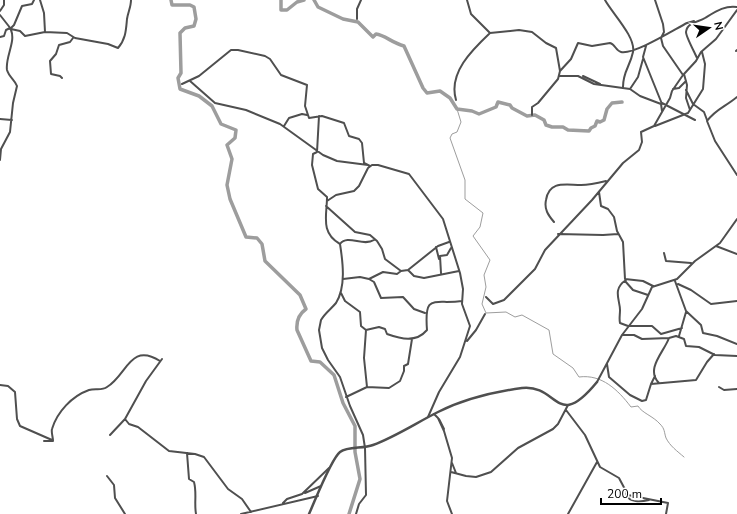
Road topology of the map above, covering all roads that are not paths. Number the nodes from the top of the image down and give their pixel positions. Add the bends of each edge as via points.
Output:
1 (4, 0) edge
2 (34, 0) edge
3 (40, 0) edge
4 (130, 0) edge
5 (360, 0) edge
6 (467, 0) edge
7 (605, 0) edge
8 (655, 0) edge
9 (737, 8) edge
10 (0, 11) edge
11 (0, 15) edge
12 (357, 19) dead end
13 (694, 21) junction
14 (10, 29) junction
15 (45, 32) junction
16 (490, 33) junction
17 (0, 37) edge
18 (661, 37) junction
19 (73, 38) junction
20 (647, 44) junction
21 (634, 50) junction
22 (702, 51) junction
23 (698, 59) junction
24 (643, 60) junction
25 (560, 71) junction
26 (683, 75) junction
27 (559, 76) junction
28 (62, 78) dead end
29 (190, 81) junction
30 (686, 81) junction
31 (182, 84) dead end
32 (623, 87) junction
33 (630, 89) junction
34 (673, 89) junction
35 (686, 90) junction
36 (737, 97) edge
37 (456, 100) dead end
38 (662, 104) junction
39 (693, 104) junction
40 (665, 105) junction
41 (690, 110) junction
42 (662, 112) junction
43 (685, 114) junction
44 (532, 115) dead end
45 (307, 116) junction
46 (319, 116) junction
47 (0, 120) edge
48 (12, 120) junction
49 (695, 120) dead end
50 (707, 121) junction
51 (284, 126) junction
52 (654, 126) junction
53 (317, 152) junction
54 (0, 160) edge
55 (369, 166) junction
56 (737, 175) edge
57 (607, 181) junction
58 (599, 192) junction
59 (327, 201) junction
60 (326, 206) junction
61 (737, 219) edge
62 (554, 222) dead end
63 (735, 224) edge
64 (558, 234) junction
65 (618, 234) junction
66 (374, 240) junction
67 (449, 242) junction
68 (340, 244) junction
69 (716, 246) junction
70 (436, 247) junction
71 (451, 248) junction
72 (664, 253) dead end
73 (737, 254) edge
74 (440, 263) junction
75 (692, 263) junction
76 (408, 270) junction
77 (401, 271) junction
78 (459, 271) junction
79 (442, 273) junction
80 (343, 279) junction
81 (369, 279) junction
82 (626, 280) junction
83 (675, 281) junction
84 (677, 284) junction
85 (653, 286) junction
86 (341, 292) junction
87 (648, 295) junction
88 (486, 297) dead end
89 (462, 301) junction
90 (737, 301) edge
91 (686, 311) junction
92 (425, 313) junction
93 (484, 314) dead end
94 (628, 326) junction
95 (682, 328) junction
96 (366, 330) junction
97 (622, 335) junction
98 (679, 336) junction
99 (669, 338) junction
100 (412, 339) junction
101 (466, 342) junction
102 (737, 344) edge
103 (714, 354) junction
104 (737, 356) edge
105 (607, 363) junction
106 (654, 376) junction
107 (597, 382) joint
108 (659, 383) junction
109 (651, 384) junction
110 (0, 385) edge
111 (367, 387) junction
112 (719, 387) dead end
113 (737, 389) edge
114 (346, 397) junction
115 (568, 405) junction
116 (566, 410) junction
117 (434, 414) junction
118 (427, 418) junction
119 (125, 419) junction
120 (110, 435) dead end
121 (44, 441) dead end
122 (53, 441) junction
123 (365, 448) junction
124 (187, 453) junction
125 (452, 458) junction
126 (597, 462) junction
127 (331, 466) junction
128 (451, 472) junction
129 (456, 473) junction
130 (107, 476) dead end
131 (322, 487) junction
132 (626, 492) junction
133 (302, 494) junction
134 (318, 496) junction
135 (651, 500) junction
136 (282, 504) junction
137 (250, 512) junction
138 (125, 514) edge
139 (196, 514) edge
140 (241, 514) edge
141 (309, 514) edge
142 (356, 514) edge
143 (452, 514) edge
144 (568, 514) edge
145 (666, 514) edge

1 - 10 street
2 - 14 street via 32,4 22,6
3 - 15 street
4 - 19 street via 128,27 119,48
5 - 12 street
6 - 16 street via 471,14
7 - 21 street via 626,30
8 - 18 street via 663,24 664,32
9 - 13 street via 728,7
9 - 22 street via 716,39
11 - 14 street
13 - 18 street
13 - 23 street via 686,32
14 - 15 street via 26,36
14 - 17 street
14 - 48 street via 13,38 7,69 18,86
15 - 19 street via 67,33
16 - 25 street via 519,30 535,33 556,48
16 - 37 street via 462,63 453,87
18 - 20 street
18 - 26 street via 664,48
19 - 28 street via 70,42 59,45 50,61 51,74
20 - 21 street
20 - 24 street
21 - 25 street via 622,52 610,42 589,46 578,43 571,59
21 - 32 street via 624,74
22 - 23 street
22 - 39 street via 705,64 703,89
23 - 26 street
24 - 33 street via 638,77
24 - 38 street
25 - 27 street
26 - 30 street
26 - 34 street
27 - 32 street via 586,77 601,85
27 - 44 street via 538,103 532,106
29 - 31 street
29 - 45 street via 232,50 260,54 269,58 281,75 307,85
29 - 51 street via 215,103 246,110
30 - 34 street via 682,87
30 - 35 street
32 - 33 street
33 - 38 street via 640,96
34 - 40 street
35 - 39 street
35 - 41 street
36 - 50 street via 726,107 714,112
38 - 40 street
38 - 42 street
39 - 41 street
39 - 50 street via 704,112
40 - 42 street
40 - 43 street
41 - 43 street
42 - 52 street
43 - 49 street
43 - 52 street
45 - 46 street via 311,119
45 - 51 street via 302,114 289,118
46 - 53 street
46 - 55 street via 344,123 350,136 362,143 364,163
47 - 48 street
48 - 54 street via 10,132 1,149
50 - 56 street via 715,141
51 - 53 street
52 - 57 street via 642,131 639,150
53 - 55 street via 335,160
53 - 59 street via 312,157 314,171 318,189 327,196
55 - 59 street via 354,191 336,195
55 - 67 street via 380,165 411,176 443,219
57 - 58 street
57 - 62 street via 552,186 547,192 545,207
58 - 64 street
58 - 65 street via 601,206 608,209 614,217
59 - 60 street
60 - 66 street via 355,232 370,236
60 - 68 street via 329,236
61 - 63 street
63 - 69 street
64 - 65 street
64 - 88 street via 542,253 536,268 504,300 493,304
65 - 82 street via 625,247
66 - 68 street via 347,240
66 - 77 street via 381,247 385,259
67 - 70 street
67 - 71 street
68 - 80 street
69 - 73 street
69 - 75 street
70 - 74 street
70 - 76 street
71 - 74 street via 447,255 440,256
71 - 78 street
72 - 75 street via 666,261
74 - 79 street
75 - 83 street
76 - 77 street
76 - 79 street via 421,278 434,277
77 - 81 street via 397,274 381,273
78 - 79 street
78 - 89 street via 463,290
80 - 81 street
80 - 86 street
81 - 92 street via 374,282 382,298 403,297 414,309
82 - 85 street via 643,281
82 - 87 street via 633,290
82 - 94 street via 619,290 617,299 620,323
83 - 84 street
83 - 85 street
84 - 90 street via 711,304
84 - 91 street
85 - 87 street
86 - 96 street via 345,301 360,312 361,326
86 - 114 street via 335,304 321,320 319,330 325,355 339,376
87 - 94 street via 642,309
89 - 92 street via 433,302
89 - 101 street via 470,324
91 - 95 street
91 - 102 street via 701,326 703,333
92 - 100 street via 427,330
93 - 101 street
94 - 95 street via 652,326 661,334
94 - 97 street
95 - 98 street
96 - 100 street via 381,328 394,337
96 - 111 street via 364,358
97 - 99 street via 642,339
97 - 105 street
98 - 99 street
98 - 103 street via 684,339 686,346 699,347
99 - 106 street via 656,361
100 - 111 street via 408,364 404,366 399,382 385,389
101 - 118 street
103 - 104 street
103 - 108 street via 695,381
105 - 107 street
105 - 109 street via 609,376 638,400 646,400
106 - 108 street
106 - 109 street
107 - 115 street via 576,402
108 - 109 street
110 - 122 street via 8,386 15,392 20,426
111 - 114 street
112 - 113 street via 724,390
114 - 123 street via 360,426
115 - 116 street
115 - 117 street via 538,391 524,388 475,397
116 - 126 street via 585,435
116 - 129 street via 553,429 518,448 492,472 476,477
117 - 118 street
117 - 125 street via 444,431
118 - 123 street
119 - 120 street
119 - 122 street via 146,380 161,360 149,355 137,357 127,364 108,387 90,390 70,402 62,409 52,429
119 - 124 street via 169,451
121 - 122 street
123 - 127 street via 340,452
123 - 142 street via 366,495 358,504
124 - 137 street via 206,459 228,489 242,499
124 - 139 street via 189,479 195,485
125 - 128 street
125 - 129 street
126 - 132 street via 604,470 619,478
126 - 144 street
127 - 131 street
127 - 133 street
128 - 129 street
128 - 143 street via 447,501
130 - 138 street via 114,485 115,498
131 - 133 street
131 - 134 street
132 - 135 street via 628,495
132 - 135 street via 629,498 639,502
133 - 136 street via 287,499
134 - 136 street
134 - 141 street
135 - 145 street via 668,503
136 - 137 street
137 - 140 street

